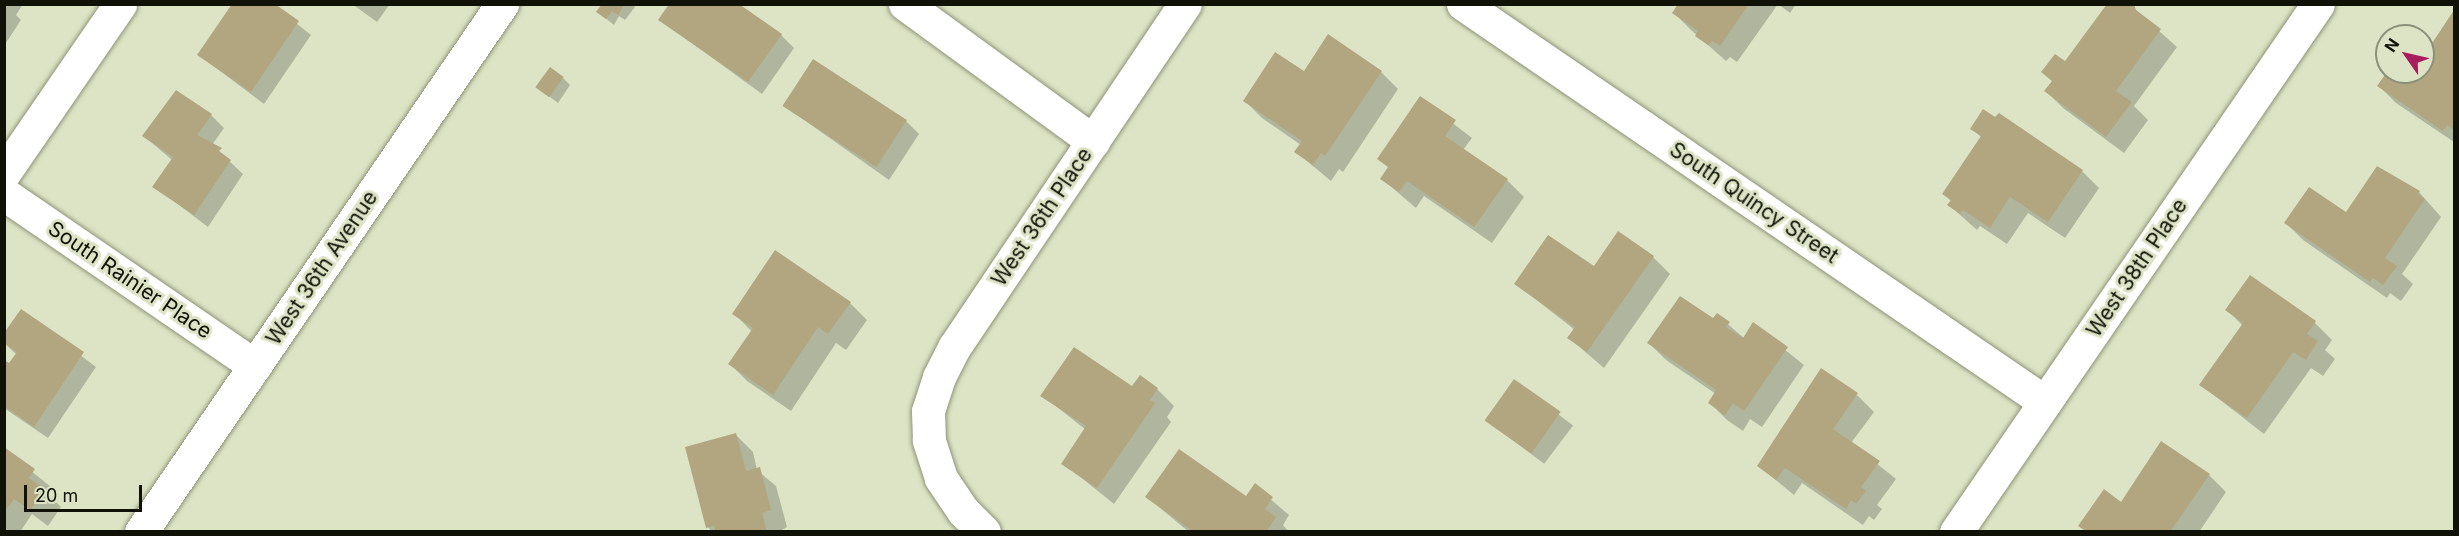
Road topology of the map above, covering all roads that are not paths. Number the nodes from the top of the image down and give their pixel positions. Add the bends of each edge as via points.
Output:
1 (120, 4) edge
2 (502, 4) edge
3 (905, 4) edge
4 (1185, 4) edge
5 (1463, 4) edge
6 (2318, 4) edge
7 (1499, 14) edge
8 (1094, 141) junction
9 (4, 173) edge
10 (4, 194) edge
11 (255, 366) junction
12 (2045, 402) junction
13 (141, 531) edge
14 (984, 531) edge
15 (1956, 531) edge

1 - 9 street
2 - 11 street, West 36th Avenue
3 - 8 street
4 - 8 street, West 36th Place
5 - 7 street, South Quincy Street
6 - 12 street, West 38th Place
7 - 12 street, South Quincy Street
8 - 14 street, West 36th Place via 955,346 928,411 929,440 941,478 963,511
10 - 11 street, South Rainier Place
11 - 13 street, West 36th Avenue
12 - 15 street, West 38th Place

